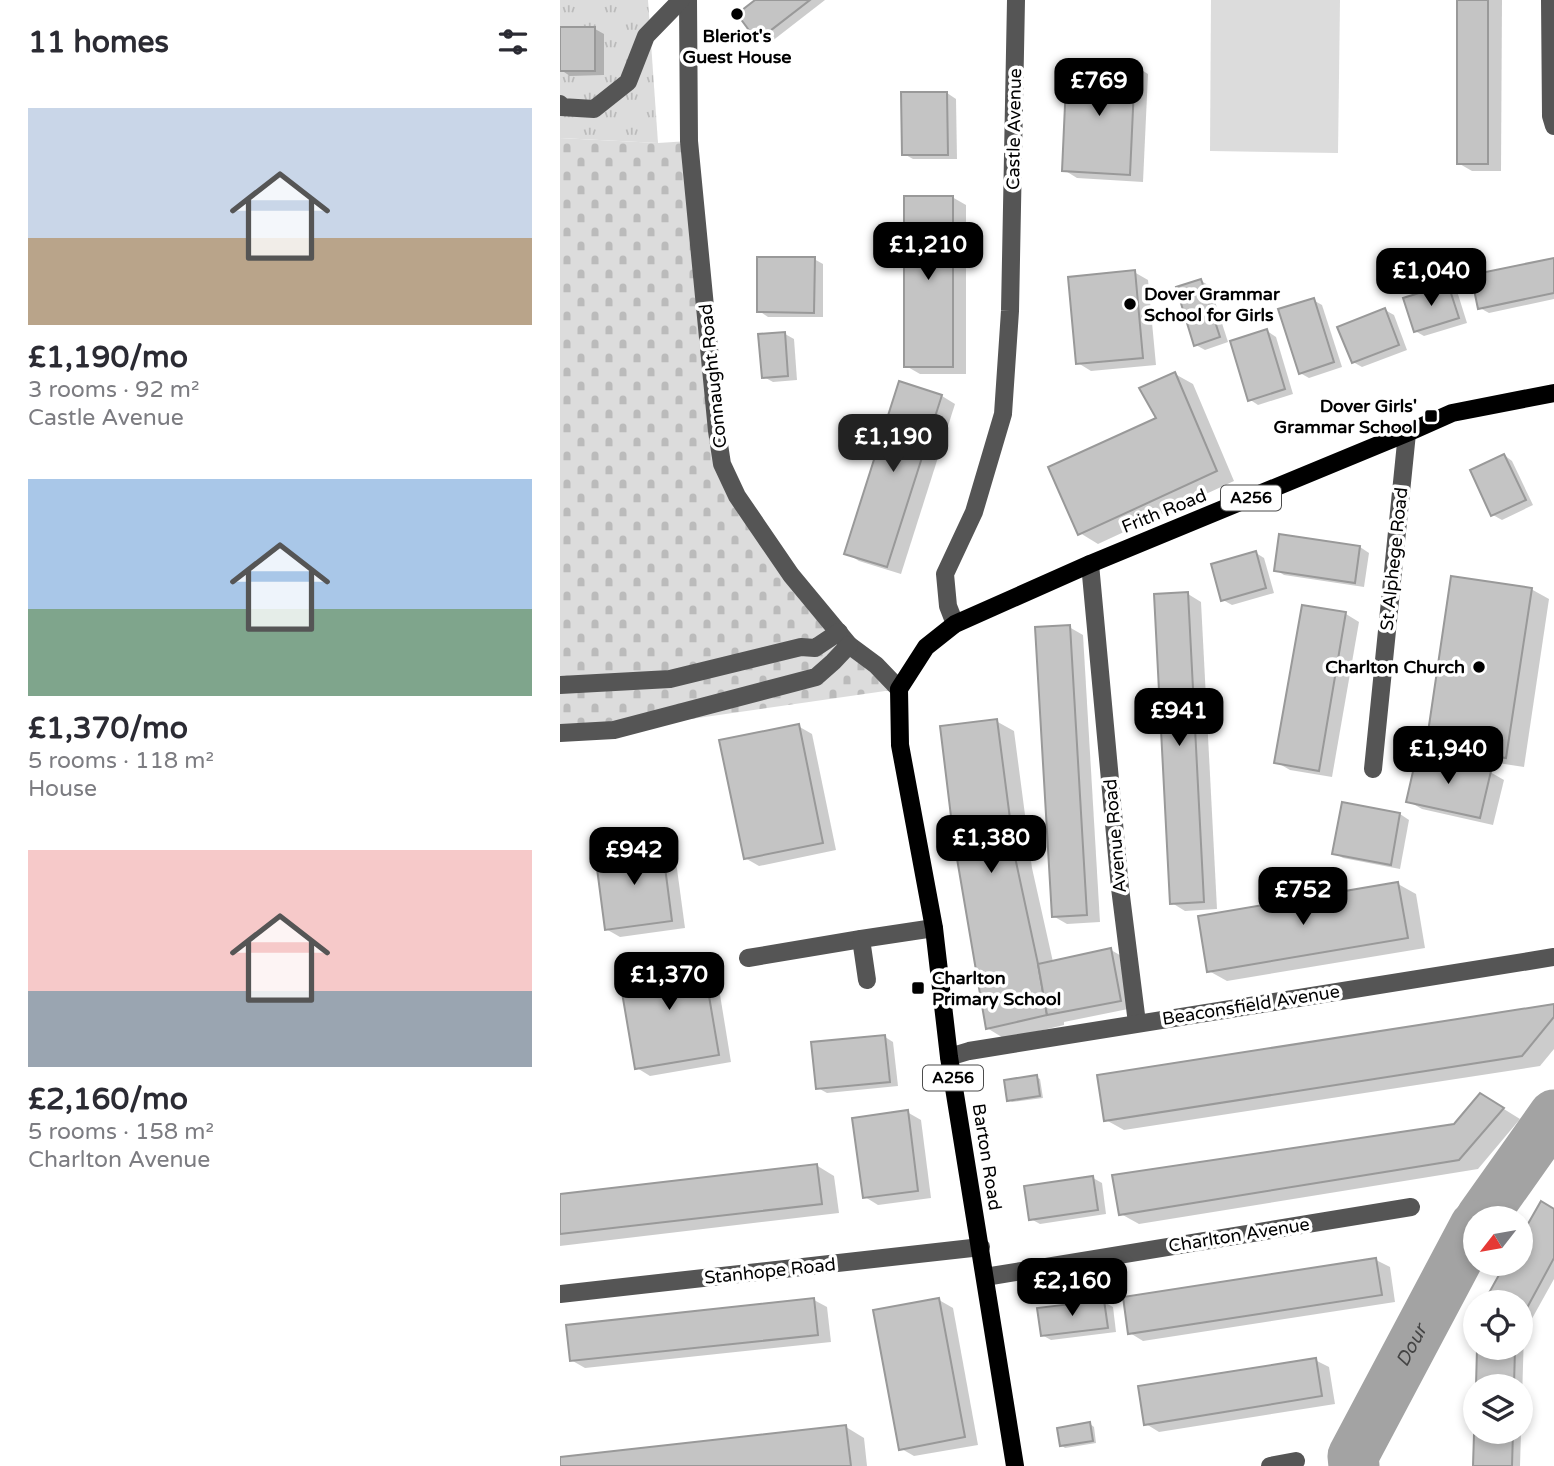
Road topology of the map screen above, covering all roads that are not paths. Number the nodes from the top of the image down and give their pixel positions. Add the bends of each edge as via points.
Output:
1 (681, 0) edge
2 (688, 0) edge
3 (1016, 0) edge
4 (1550, 0) edge
5 (560, 104) edge
6 (1554, 126) edge
7 (1554, 393) edge
8 (1407, 433) junction
9 (1090, 564) junction
10 (955, 624) junction
11 (844, 638) junction
12 (560, 685) edge
13 (899, 689) junction
14 (560, 733) edge
15 (1373, 769) dead end
16 (934, 928) junction
17 (861, 939) junction
18 (1554, 957) edge
19 (748, 958) dead end
20 (867, 980) dead end
21 (1137, 1023) junction
22 (949, 1057) junction
23 (1411, 1207) dead end
24 (981, 1247) junction
25 (985, 1277) junction
26 (560, 1294) edge
27 (1296, 1461) dead end
28 (1015, 1466) edge
29 (1270, 1466) edge

1 - 5 street via 646,36 628,82 594,108
2 - 11 street, Connaught Road via 689,141 722,464 737,496 792,575
3 - 10 street, Castle Avenue via 1010,311 1003,414 974,512 945,574
4 - 6 street
7 - 8 main road, Frith Road / A256 via 1452,413
8 - 9 main road, Frith Road / A256
8 - 15 street, St Alphege Road
9 - 10 main road, Frith Road / A256
9 - 21 street, Avenue Road
10 - 13 main road, Frith Road / A256 via 926,647
11 - 12 street via 670,679
11 - 13 street, Connaught Road
11 - 14 street via 833,662 817,677 614,730
13 - 16 main road, Barton Road / A256 via 901,745
16 - 17 street
16 - 22 main road, Barton Road / A256
17 - 19 street
17 - 20 street
18 - 21 street, Beaconsfield Avenue
21 - 22 street, Beaconsfield Avenue
22 - 24 main road, Barton Road / A256
23 - 25 street, Charlton Avenue
24 - 25 main road, Barton Road / A256
24 - 26 street, Stanhope Road
25 - 28 main road, Barton Road / A256
27 - 29 street

